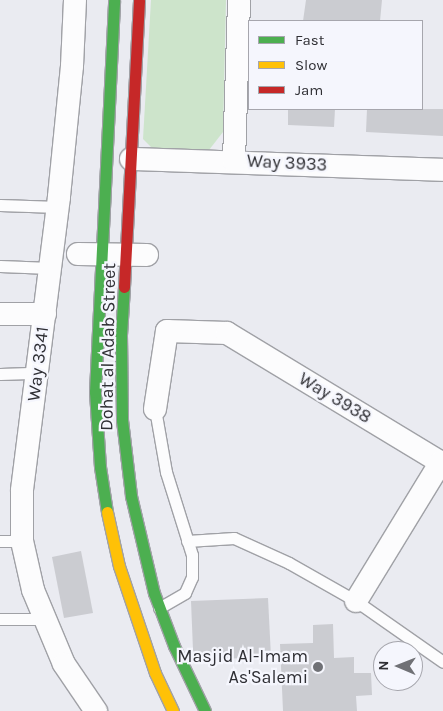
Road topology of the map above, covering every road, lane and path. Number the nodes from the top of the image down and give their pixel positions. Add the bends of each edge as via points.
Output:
1 (75, 0) edge
2 (114, 0) edge
3 (139, 0) edge
4 (239, 0) edge
5 (131, 159) junction
6 (234, 161) junction
7 (443, 170) edge
8 (0, 206) edge
9 (58, 207) junction
10 (90, 254) junction
11 (136, 255) junction
12 (0, 266) edge
13 (50, 268) junction
14 (0, 314) edge
15 (44, 314) junction
16 (0, 374) edge
17 (37, 374) junction
18 (155, 409) joint
19 (442, 463) edge
20 (0, 541) edge
21 (22, 541) junction
22 (188, 541) junction
23 (356, 601) junction
24 (159, 608) junction
25 (0, 619) edge
26 (47, 619) junction
27 (443, 662) edge
28 (96, 711) edge
29 (174, 711) edge
30 (205, 711) edge

1 - 9 street, Way 3341
2 - 10 main road, Dohat al Adab Street
3 - 5 main road, Dohat al Adab Street
4 - 6 street
5 - 6 street, Way 3933
5 - 11 main road, Dohat al Adab Street
6 - 7 street, Way 3933
8 - 9 lane
9 - 13 street, Way 3341
10 - 11 street
10 - 29 main road, Dohat al Adab Street via 95,392 106,509 136,619 155,673
11 - 24 main road, Dohat al Adab Street via 122,335 122,420 131,496
12 - 13 lane
13 - 15 street, Way 3341
14 - 15 street
15 - 17 street, Way 3341
16 - 17 lane
17 - 21 street, Way 3341 via 22,491
18 - 19 street, Way 3938 via 167,331 227,333
18 - 22 lane via 166,472
19 - 23 street
20 - 21 lane
21 - 26 street, Way 3341 via 33,590
22 - 23 lane via 234,538 289,563
22 - 24 lane via 192,577 185,593
23 - 27 lane
24 - 30 main road, Dohat al Adab Street
25 - 26 lane
26 - 28 street, Way 3341 via 64,664

